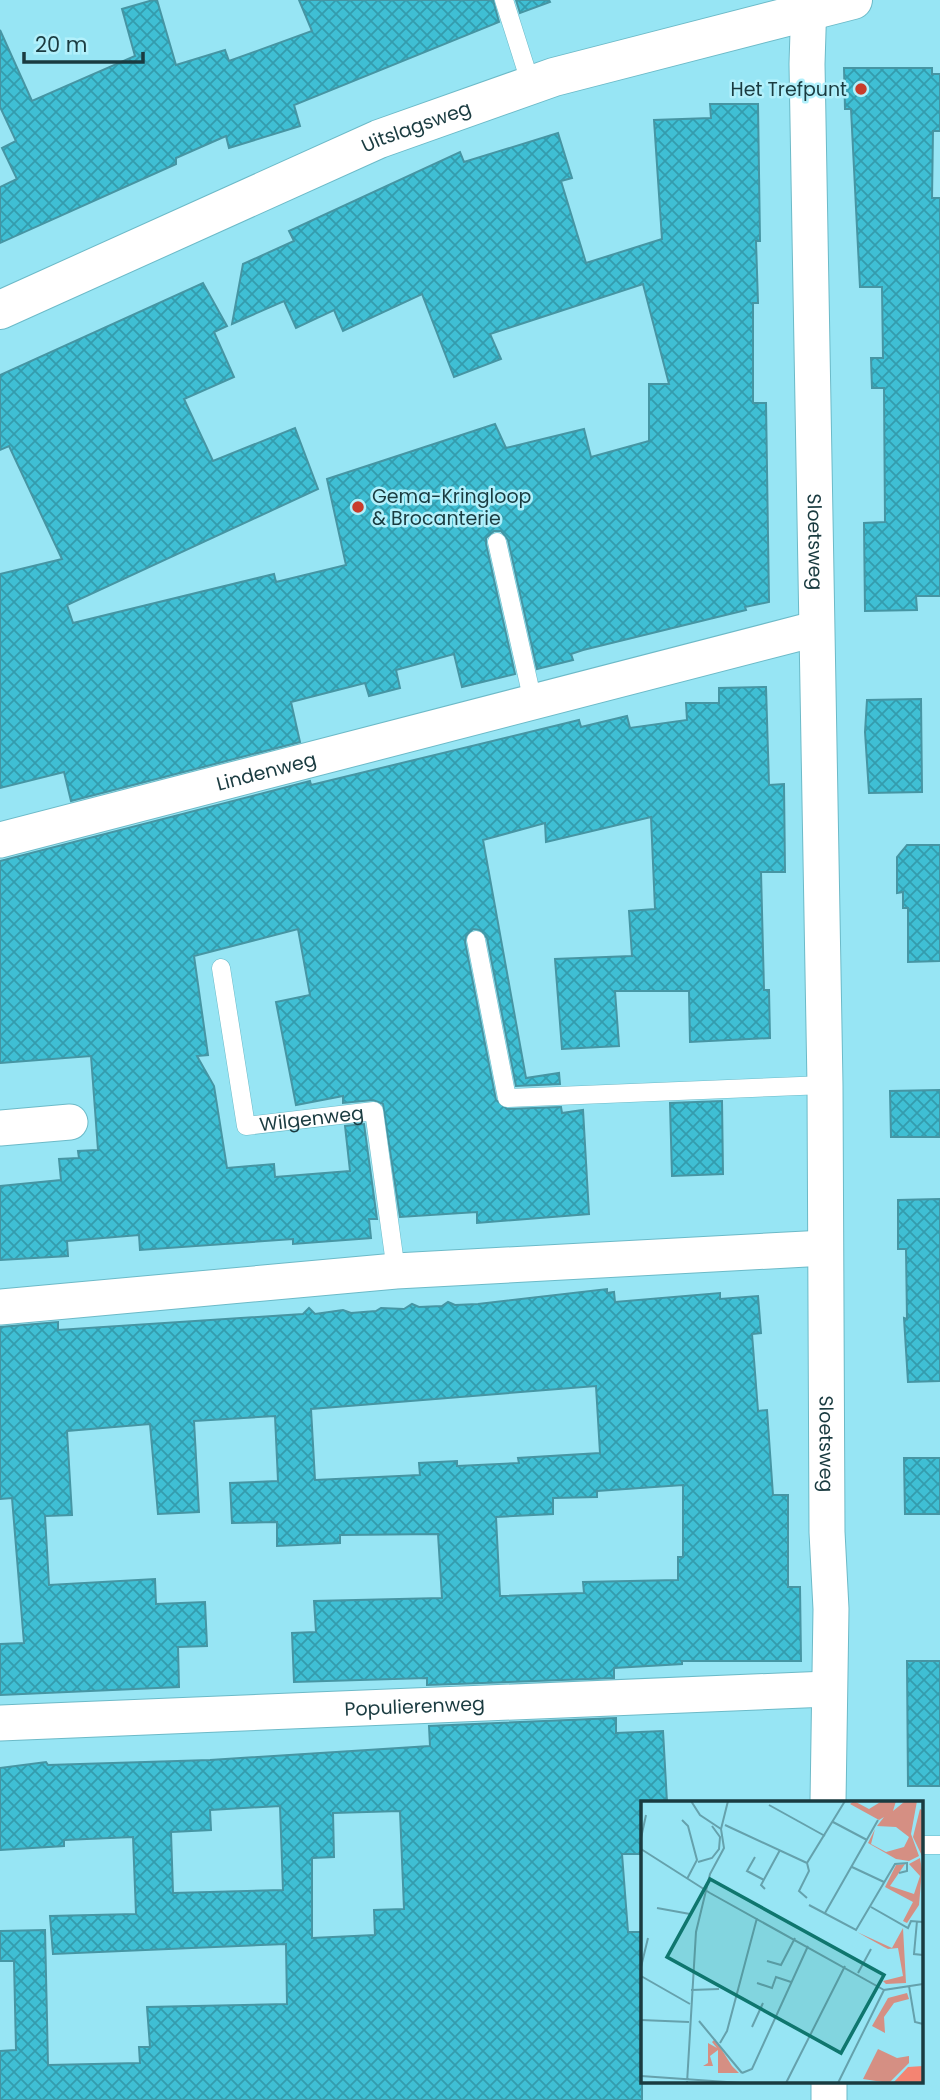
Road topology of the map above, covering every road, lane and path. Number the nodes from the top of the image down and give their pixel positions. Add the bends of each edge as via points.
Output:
1 (503, 0) edge
2 (853, 0) edge
3 (809, 6) edge
4 (531, 85) junction
5 (0, 310) edge
6 (497, 542) dead end
7 (815, 629) junction
8 (533, 702) junction
9 (0, 840) edge
10 (476, 940) dead end
11 (221, 968) dead end
12 (825, 1085) junction
13 (70, 1122) dead end
14 (0, 1128) edge
15 (825, 1248) junction
16 (396, 1271) junction
17 (0, 1307) edge
18 (828, 1689) junction
19 (0, 1723) edge
20 (828, 1801) edge
21 (922, 1845) edge
22 (940, 1845) edge
23 (829, 2082) edge
24 (829, 2100) edge

1 - 4 lane
2 - 3 street, Uitslagsweg
3 - 4 street, Uitslagsweg
3 - 7 street, Sloetsweg
4 - 5 street, Uitslagsweg via 379,139
6 - 8 lane
7 - 8 street, Lindenweg
7 - 12 street, Sloetsweg
8 - 9 street, Lindenweg
10 - 12 lane via 507,1098
11 - 16 lane, Wilgenweg via 246,1126 374,1111
12 - 15 street, Sloetsweg
13 - 14 street
15 - 16 street
15 - 18 street, Sloetsweg via 831,1609
16 - 17 street
18 - 19 street, Populierenweg
18 - 20 street, Sloetsweg
21 - 22 lane
23 - 24 street

